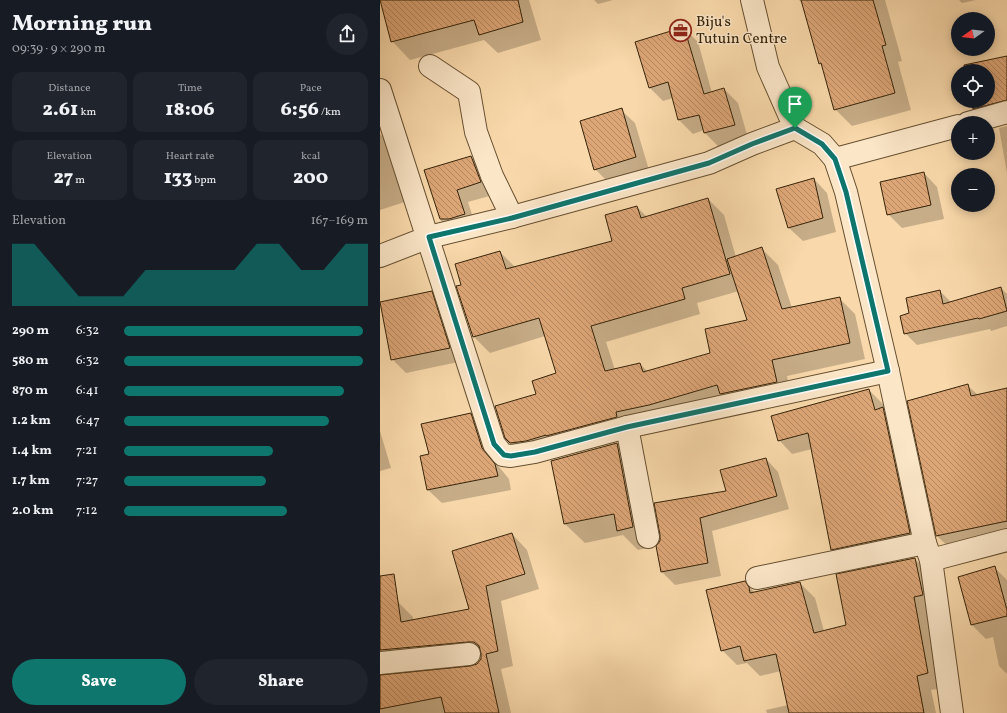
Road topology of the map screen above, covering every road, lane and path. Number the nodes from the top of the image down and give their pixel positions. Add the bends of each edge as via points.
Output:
1 (752, 0) edge
2 (430, 66) dead end
3 (380, 90) edge
4 (1007, 112) edge
5 (993, 116) edge
6 (795, 128) junction
7 (951, 128) edge
8 (835, 159) junction
9 (512, 218) junction
10 (429, 237) junction
11 (380, 256) edge
12 (888, 371) junction
13 (627, 427) junction
14 (648, 537) dead end
15 (1007, 540) edge
16 (928, 551) junction
17 (757, 578) dead end
18 (469, 654) dead end
19 (380, 663) edge
20 (952, 713) edge

1 - 6 street via 768,67
2 - 9 street via 469,92 476,132 492,176
3 - 10 street
4 - 5 street
6 - 8 street via 822,144
6 - 9 street via 709,163
7 - 8 street
8 - 12 street via 846,192
9 - 10 street
10 - 11 street
10 - 13 street via 494,444 504,455 535,452
12 - 13 street
12 - 16 street
13 - 14 street
15 - 16 street
16 - 17 street
16 - 20 street
18 - 19 street

